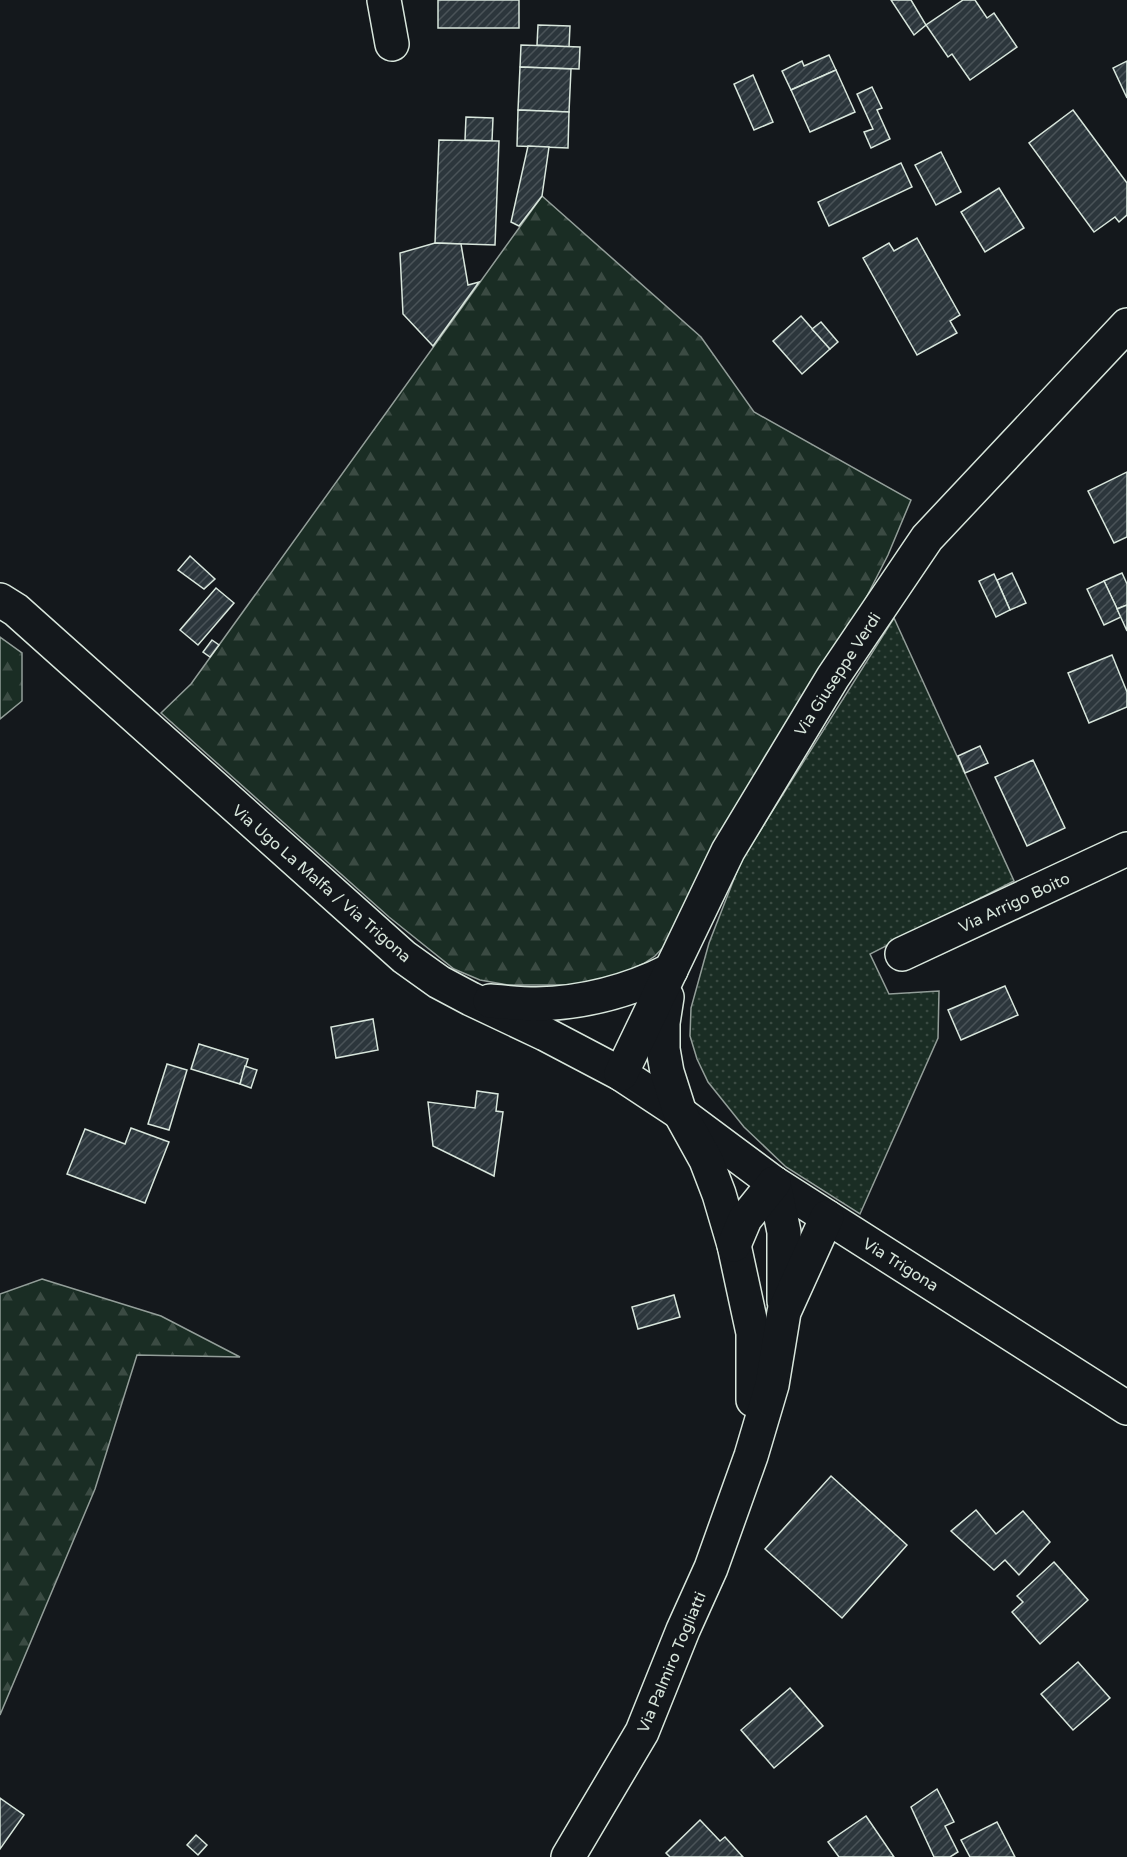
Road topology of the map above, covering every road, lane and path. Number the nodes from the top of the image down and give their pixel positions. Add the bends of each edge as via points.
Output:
1 (384, 0) edge
2 (392, 44) dead end
3 (1126, 327) edge
4 (1127, 360) edge
5 (1067, 389) junction
6 (0, 600) edge
7 (1127, 849) edge
8 (902, 954) dead end
9 (671, 970) junction
10 (471, 999) junction
11 (621, 1074) junction
12 (680, 1113) junction
13 (774, 1183) junction
14 (827, 1217) junction
15 (734, 1245) junction
16 (784, 1312) junction
17 (1127, 1408) edge
18 (751, 1456) junction
19 (568, 1857) edge

1 - 2 street
3 - 5 street, Via Giuseppe Verdi
4 - 5 street
5 - 9 street, Via Giuseppe Verdi via 927,538 913,558 833,677 728,851
6 - 10 street, Via Ugo La Malfa / Via Trigona via 16,610 404,957
7 - 8 street, Via Arrigo Boito
9 - 10 street via 645,983 593,998 535,1004
9 - 11 street, Via Giuseppe Verdi
9 - 12 street via 663,1049
10 - 11 street, Via Ugo La Malfa / Via Trigona
11 - 12 street, Via Ugo La Malfa / Via Trigona
12 - 13 street, Via Trigona
12 - 15 street via 706,1160
13 - 14 street, Via Trigona
13 - 15 street via 746,1219
13 - 16 street via 784,1232
14 - 16 street
14 - 17 street, Via Trigona
15 - 18 street via 753,1333
16 - 18 street via 772,1385
18 - 19 street, Via Palmiro Togliatti via 711,1568 642,1732

